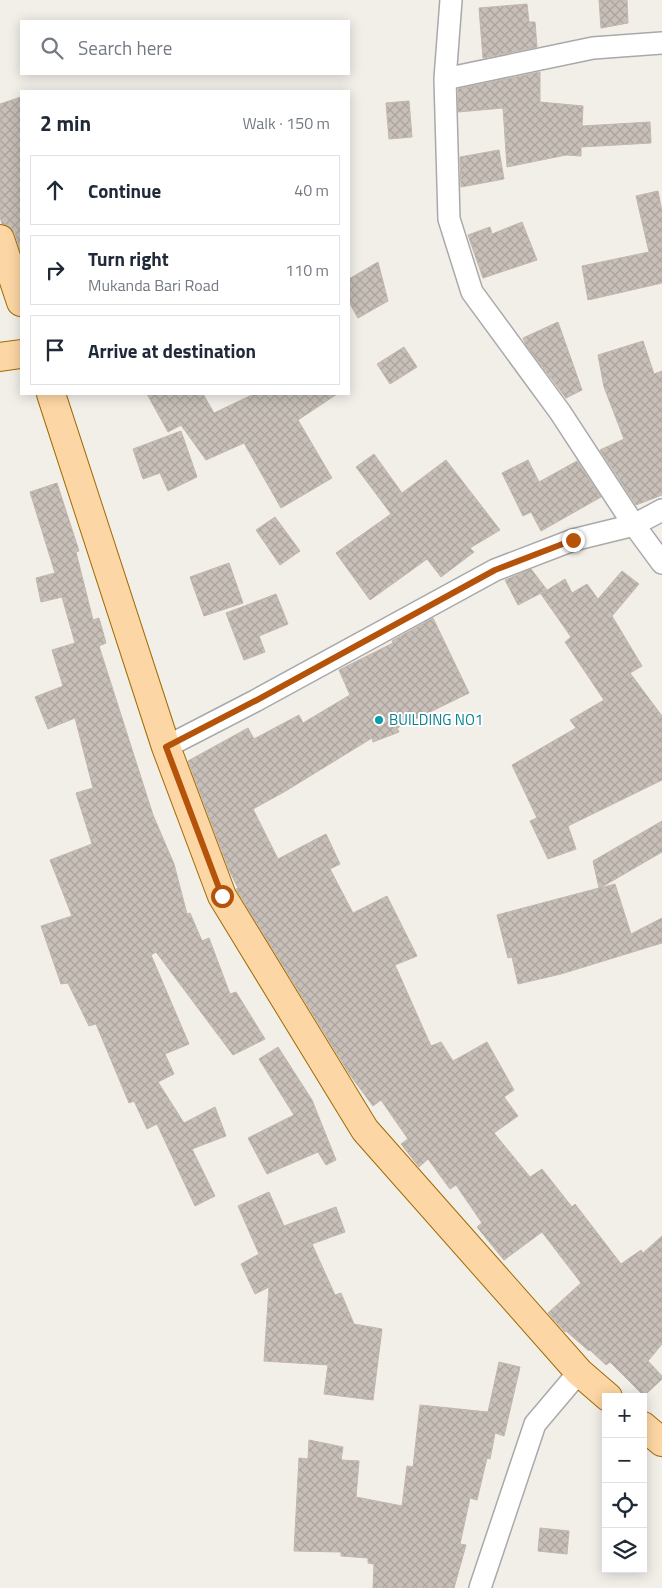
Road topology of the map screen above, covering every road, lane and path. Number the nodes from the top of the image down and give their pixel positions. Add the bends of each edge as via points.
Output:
1 (451, 0) edge
2 (662, 43) edge
3 (445, 79) junction
4 (0, 239) edge
5 (20, 299) edge
6 (20, 354) edge
7 (0, 357) edge
8 (51, 395) edge
9 (662, 510) edge
10 (634, 525) junction
11 (662, 563) edge
12 (166, 747) junction
13 (579, 1372) junction
14 (603, 1393) edge
15 (647, 1429) edge
16 (662, 1442) edge
17 (480, 1588) edge

1 - 3 street
2 - 3 street via 593,48
3 - 10 street via 449,219 472,292 560,412
4 - 5 main road
6 - 7 main road
8 - 12 main road
9 - 10 street
10 - 11 street
10 - 12 street via 573,540 495,570
12 - 13 main road via 222,896 365,1130
13 - 14 main road
13 - 17 street via 535,1424
15 - 16 main road

